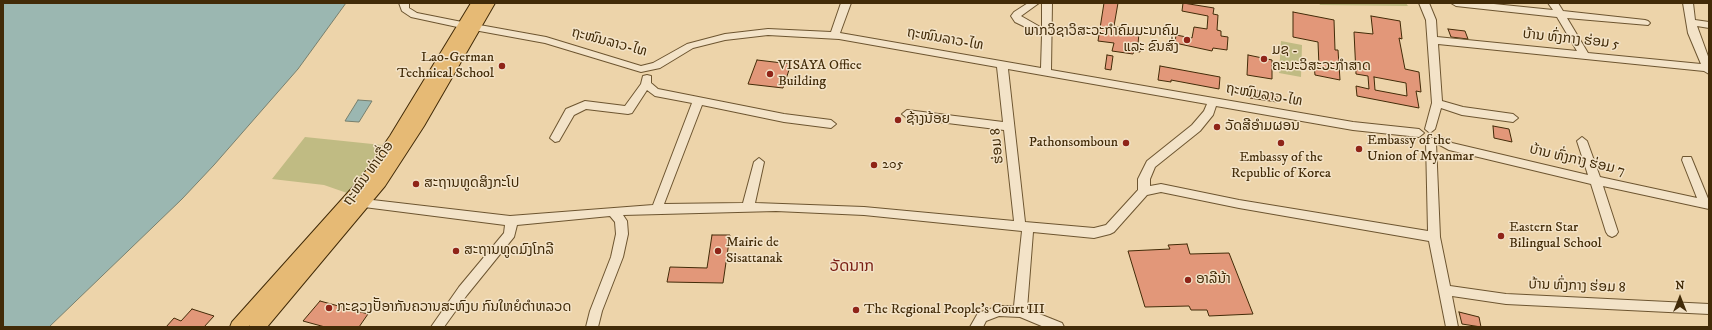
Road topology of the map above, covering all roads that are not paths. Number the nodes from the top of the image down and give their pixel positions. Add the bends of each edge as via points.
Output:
1 (404, 3) edge
2 (477, 3) edge
3 (489, 3) edge
4 (846, 3) edge
5 (1034, 3) edge
6 (1047, 3) edge
7 (1424, 3) edge
8 (1456, 3) edge
9 (1553, 3) edge
10 (1688, 3) edge
11 (1559, 13) junction
12 (1692, 22) junction
13 (1645, 23) dead end
14 (1709, 25) edge
15 (468, 26) junction
16 (1047, 34) junction
17 (835, 36) junction
18 (1433, 40) junction
19 (1585, 56) junction
20 (1002, 64) junction
21 (650, 68) junction
22 (1708, 70) edge
23 (1046, 71) junction
24 (646, 84) junction
25 (698, 101) junction
26 (1213, 101) junction
27 (1437, 103) junction
28 (907, 114) dead end
29 (1513, 118) dead end
30 (831, 124) dead end
31 (1010, 127) junction
32 (1430, 129) junction
33 (1419, 134) junction
34 (555, 138) dead end
35 (1435, 141) junction
36 (1582, 141) dead end
37 (1688, 160) dead end
38 (759, 162) dead end
39 (1594, 180) junction
40 (1144, 191) junction
41 (358, 202) junction
42 (1707, 205) edge
43 (748, 206) junction
44 (657, 209) junction
45 (613, 212) junction
46 (510, 221) junction
47 (1024, 226) junction
48 (1612, 232) dead end
49 (1434, 237) junction
50 (298, 269) junction
51 (1444, 290) junction
52 (1709, 309) edge
53 (1021, 312) junction
54 (238, 327) edge
55 (257, 327) edge
56 (437, 327) edge
57 (592, 327) edge
58 (976, 327) edge
59 (1058, 327) edge
60 (1452, 327) edge

1 - 15 street, ຖະໜົນລາວ-ໄທ via 405,9 414,15
2 - 15 main road, ຖະໝົນ ທ່າເດື່ອ
3 - 15 main road, ຖະໝົນ ທ່າເດື່ອ
4 - 17 street
5 - 16 street via 1016,16 1018,20
6 - 16 street
7 - 18 street
8 - 11 street
9 - 11 street
10 - 12 street
11 - 13 street
11 - 19 street
12 - 14 street
12 - 22 street via 1693,34
15 - 21 street, ຖະໜົນລາວ-ໄທ via 546,40 636,68
15 - 41 main road, ຖະໝົນ ທ່າເດື່ອ via 382,158
16 - 23 street
17 - 20 street, ຖະໜົນລາວ-ໄທ
17 - 21 street, ຖະໜົນລາວ-ໄທ via 768,32 725,37 690,46
18 - 19 street, ບ້ານ ທົ່ງກາງ ຮ່ອມ 5
18 - 27 street
19 - 22 street, ບ້ານ ທົ່ງກາງ ຮ່ອມ 5
20 - 23 street, ຖະໜົນລາວ-ໄທ
20 - 31 street, ຮ່ອມ 8
21 - 24 street
23 - 26 street, ຖະໜົນລາວ-ໄທ
24 - 25 street via 655,92
24 - 34 street via 628,110 589,105 570,112
25 - 30 street via 784,118
25 - 44 street
26 - 33 street, ຖະໜົນລາວ-ໄທ via 1353,126
26 - 40 street via 1209,112 1196,128 1151,164 1144,179
27 - 29 street via 1462,111
27 - 32 street
28 - 31 street
31 - 47 street, ຮ່ອມ 8
32 - 33 street via 1422,129
32 - 35 street via 1438,134
33 - 35 street, ບ້ານ ທົ່ງກາງ ຮ່ອມ 7 via 1421,138
35 - 39 street, ບ້ານ ທົ່ງກາງ ຮ່ອມ 7
35 - 49 street via 1430,172
36 - 39 street
37 - 42 street
38 - 43 street
39 - 42 street, ບ້ານ ທົ່ງກາງ ຮ່ອມ 7
39 - 48 street
40 - 47 street via 1105,231 1094,233
40 - 49 street via 1161,188
41 - 46 street
41 - 50 main road, ຖະໝົນ ທ່າເດື່ອ
43 - 44 street
43 - 47 street via 864,211
44 - 45 street
45 - 46 street
45 - 57 street via 621,221 622,234 617,257
46 - 56 street via 510,234
47 - 53 street, ຮ່ອມ 8
49 - 51 street
50 - 54 main road, ຖະໝົນ ທ່າເດື່ອ
50 - 55 main road, ຖະໝົນ ທ່າເດື່ອ
51 - 52 street, ບ້ານ ທົ່ງກາງ ຮ່ອມ 8 via 1506,299
51 - 60 street
53 - 58 street via 999,311 982,317
53 - 59 street

